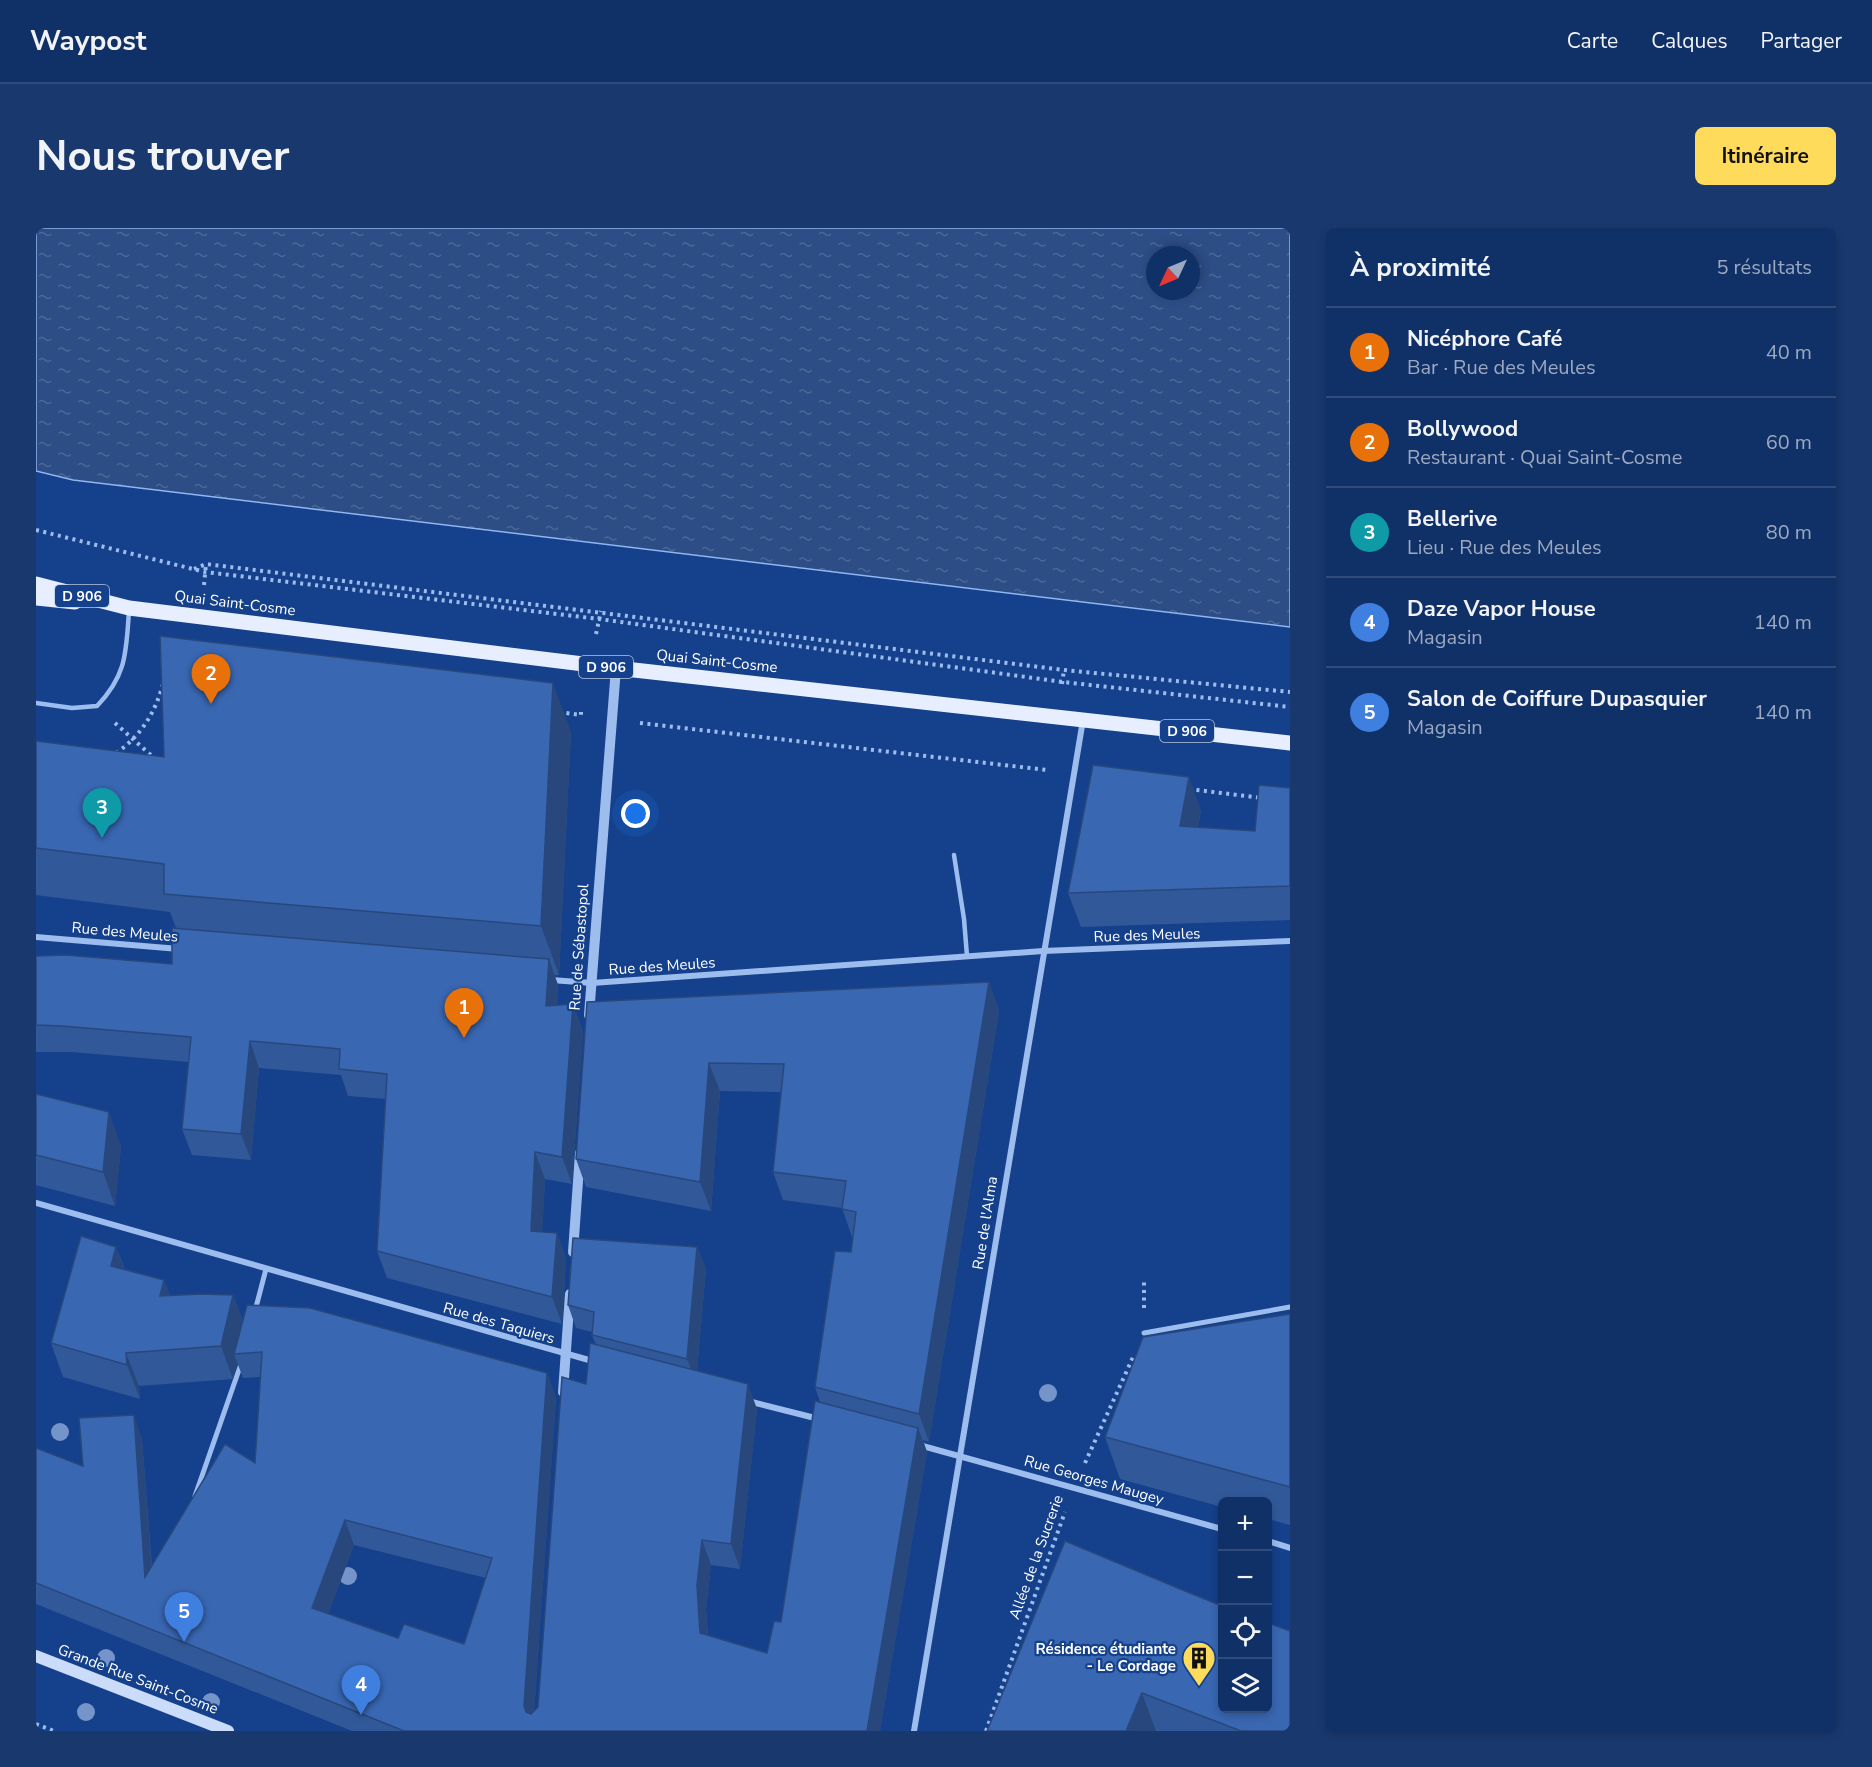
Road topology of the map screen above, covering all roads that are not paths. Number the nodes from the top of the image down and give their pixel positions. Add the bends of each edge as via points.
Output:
1 (36, 584) edge
2 (36, 598) edge
3 (129, 608) junction
4 (616, 668) junction
5 (36, 703) edge
6 (1083, 719) junction
7 (1290, 743) edge
8 (954, 855) dead end
9 (36, 937) edge
10 (1290, 941) edge
11 (192, 950) edge
12 (1043, 951) junction
13 (967, 956) junction
14 (546, 980) edge
15 (591, 983) junction
16 (588, 1031) edge
17 (581, 1139) edge
18 (36, 1203) edge
19 (572, 1258) edge
20 (266, 1269) junction
21 (571, 1282) edge
22 (1290, 1307) edge
23 (253, 1318) edge
24 (1144, 1333) road end
25 (566, 1354) junction
26 (242, 1361) edge
27 (608, 1365) edge
28 (735, 1398) edge
29 (562, 1401) edge
30 (827, 1421) edge
31 (908, 1442) edge
32 (959, 1455) junction
33 (193, 1502) edge
34 (1218, 1527) edge
35 (1272, 1542) edge
36 (1290, 1548) edge
37 (37, 1660) edge
38 (228, 1731) edge
39 (914, 1731) edge

1 - 3 main road, Quai Saint-Cosme / D 906
2 - 3 main road, D 906
3 - 4 main road, Quai Saint-Cosme / D 906
3 - 5 lane via 123,667 114,688 97,706 72,708
4 - 6 main road, Quai Saint-Cosme / D 906
4 - 15 street, Rue de Sébastopol
6 - 7 main road, Quai Saint-Cosme / D 906
6 - 12 street, Rue de l'Alma
8 - 13 lane
9 - 11 street, Rue des Meules
10 - 12 street, Rue des Meules
12 - 13 street, Rue des Meules
12 - 32 street, Rue de l'Alma
13 - 15 street, Rue des Meules
14 - 15 street, Rue des Meules
15 - 16 street, Rue de Sébastopol
17 - 19 street
18 - 20 street, Rue des Taquiers
20 - 23 street
20 - 25 street, Rue des Taquiers
21 - 25 street
22 - 24 street
25 - 27 street, Rue des Taquiers
25 - 29 street
26 - 33 street
28 - 30 street
31 - 32 street
32 - 34 street, Rue Georges Maugey
32 - 39 street, Rue de l'Alma
35 - 36 street
37 - 38 main road, Grande Rue Saint-Cosme

